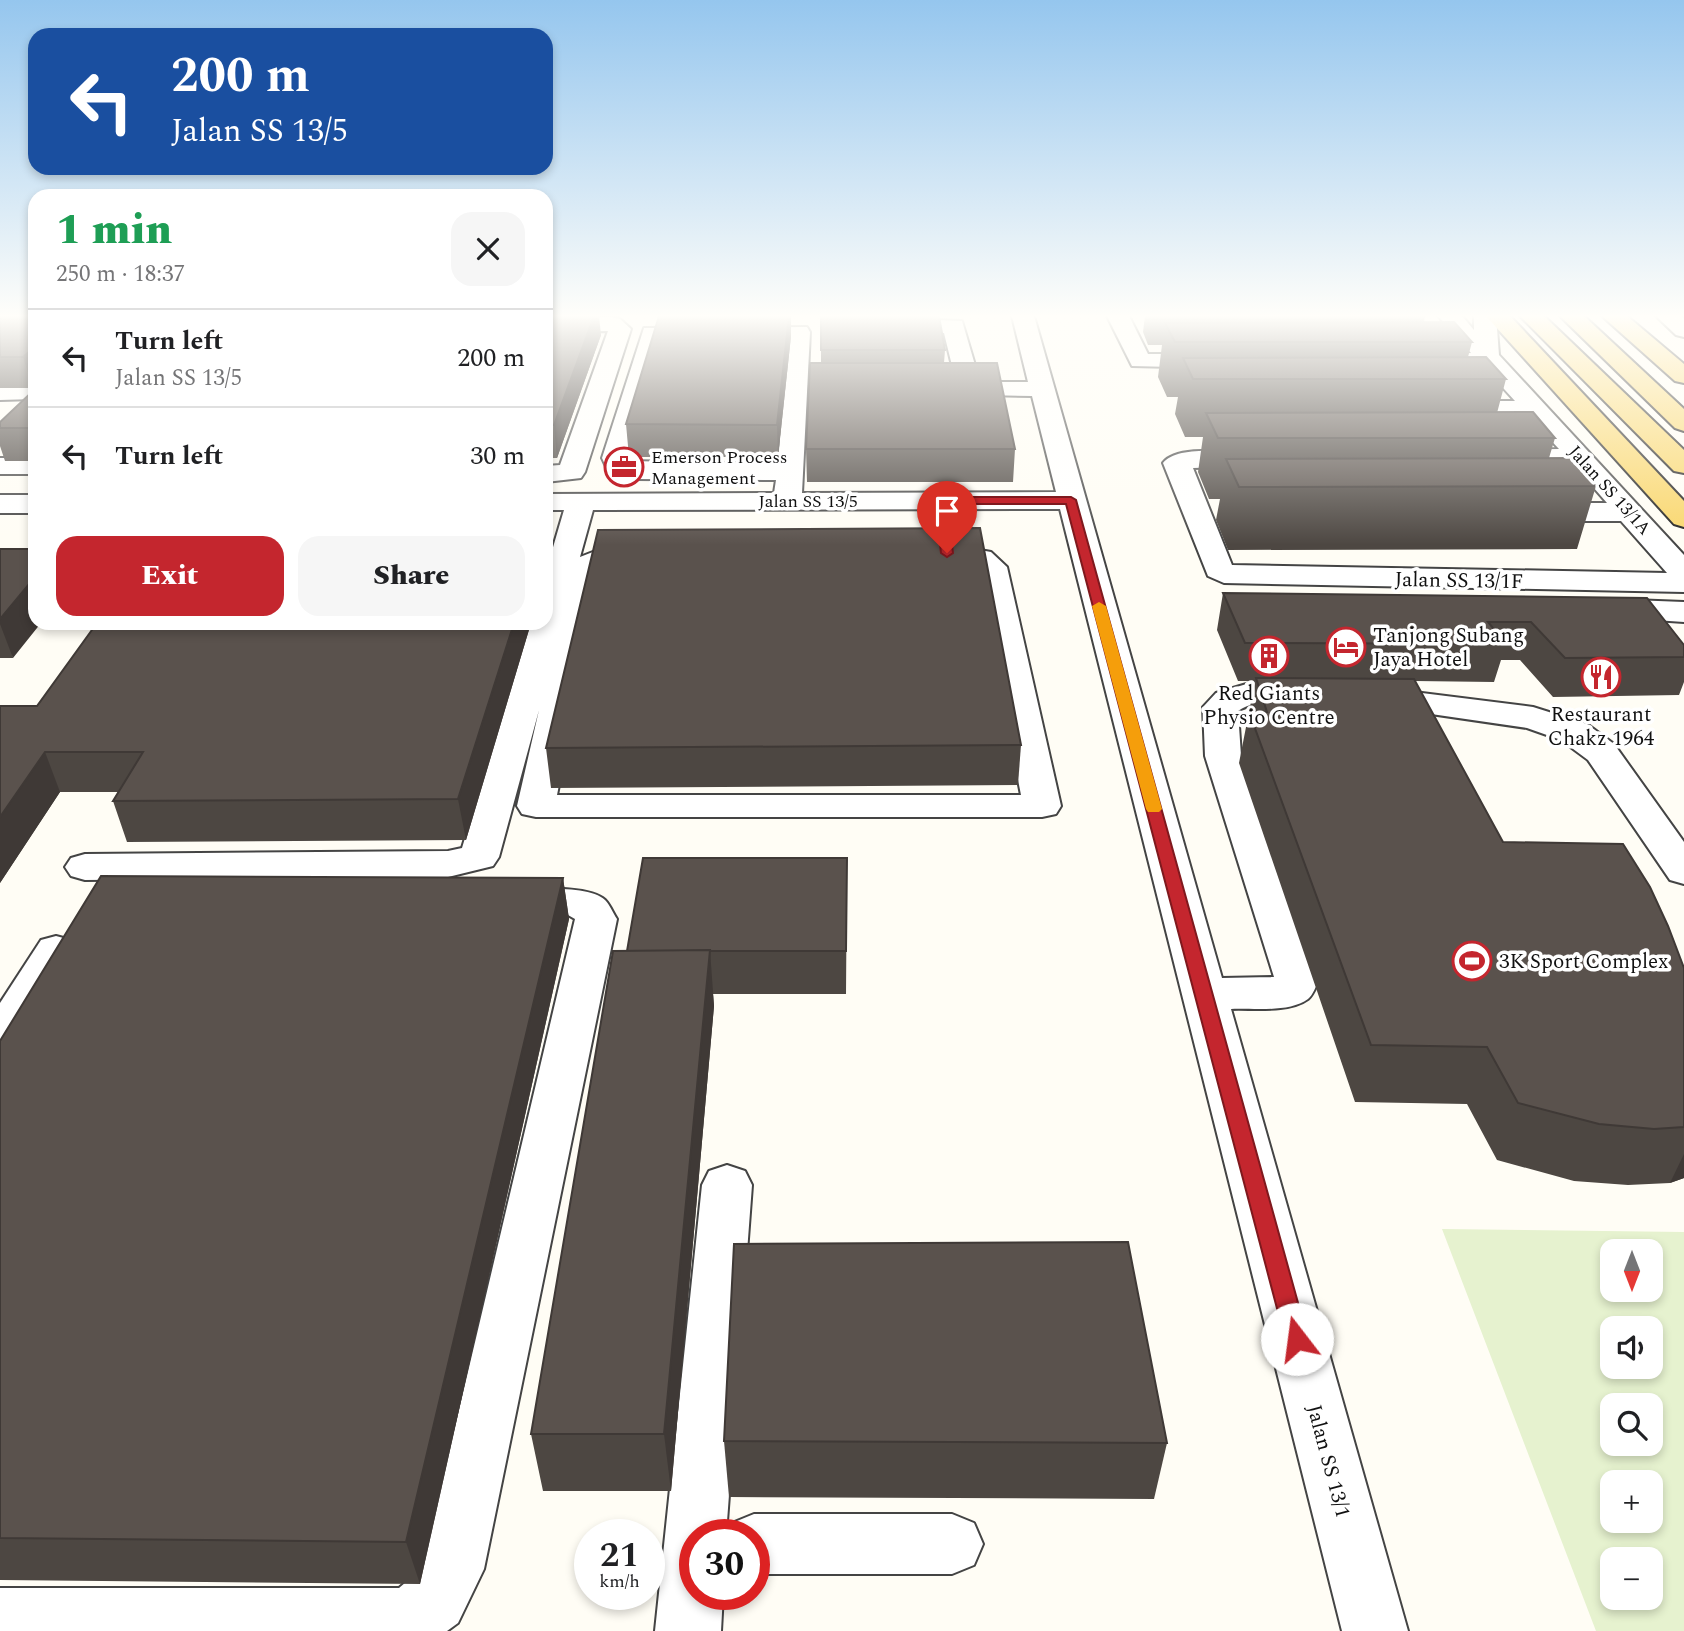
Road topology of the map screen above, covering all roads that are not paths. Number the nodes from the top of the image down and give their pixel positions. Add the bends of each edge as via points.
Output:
1 (598, 392) edge
2 (635, 392) edge
3 (797, 392) edge
4 (1043, 392) edge
5 (1519, 392) edge
6 (1567, 392) edge
7 (1610, 392) edge
8 (1651, 392) edge
9 (0, 393) edge
10 (28, 393) edge
11 (1536, 409) junction
12 (1427, 410) edge
13 (1684, 424) edge
14 (1581, 457) junction
15 (1471, 458) edge
16 (1279, 460) edge
17 (1684, 465) edge
18 (0, 466) edge
19 (28, 466) edge
20 (790, 472) junction
21 (553, 473) edge
22 (1071, 500) junction
23 (787, 501) junction
24 (940, 501) junction
25 (553, 502) edge
26 (581, 502) junction
27 (0, 504) edge
28 (28, 504) edge
29 (1517, 512) edge
30 (1629, 512) junction
31 (1684, 518) edge
32 (558, 543) edge
33 (947, 553) junction
34 (553, 563) edge
35 (1684, 574) edge
36 (1684, 583) edge
37 (1453, 608) edge
38 (1639, 610) junction
39 (1684, 612) edge
40 (536, 630) edge
41 (1661, 638) edge
42 (1684, 871) edge
43 (88, 894) junction
44 (265, 902) edge
45 (473, 902) edge
46 (1204, 994) junction
47 (0, 1040) edge
48 (727, 1185) dead end
49 (697, 1519) edge
50 (770, 1544) edge
51 (951, 1544) dead end
52 (689, 1610) edge
53 (0, 1620) edge
54 (408, 1626) edge
55 (688, 1631) edge
56 (1375, 1631) edge

1 - 21 street via 571,472
2 - 20 street via 615,458 619,467 636,471
3 - 20 street
4 - 22 street, Jalan SS 13/1
5 - 11 street, Jalan SS 13/1A
6 - 31 main road
7 - 17 main road
8 - 13 main road
9 - 10 street
11 - 12 street
11 - 14 street, Jalan SS 13/1A
14 - 15 street
14 - 30 street, Jalan SS 13/1A
16 - 36 street, Jalan SS 13/1F via 1177,463 1210,512 1219,570 1233,576
18 - 19 street
20 - 23 street
22 - 24 street, Jalan SS 13/5
22 - 46 street, Jalan SS 13/1
23 - 24 street, Jalan SS 13/5
23 - 26 street, Jalan SS 13/5
24 - 33 street
25 - 26 street, Jalan SS 13/5
26 - 32 street
27 - 28 street
29 - 30 street
30 - 35 street, Jalan SS 13/1A
32 - 34 street
33 - 33 street via 592,560 587,565 536,806 1042,806 992,567 980,558
37 - 38 street
38 - 39 street
38 - 41 street
40 - 43 street via 479,857 448,864
42 - 46 street via 1601,752 1574,732 1533,718 1398,699 1302,691 1248,693 1220,706 1223,757 1297,980 1283,992
43 - 44 street
43 - 47 street
45 - 54 street via 570,902 589,908 596,919 453,1569 435,1600
46 - 56 street, Jalan SS 13/1
48 - 49 street
50 - 51 street
52 - 55 street
53 - 54 street

